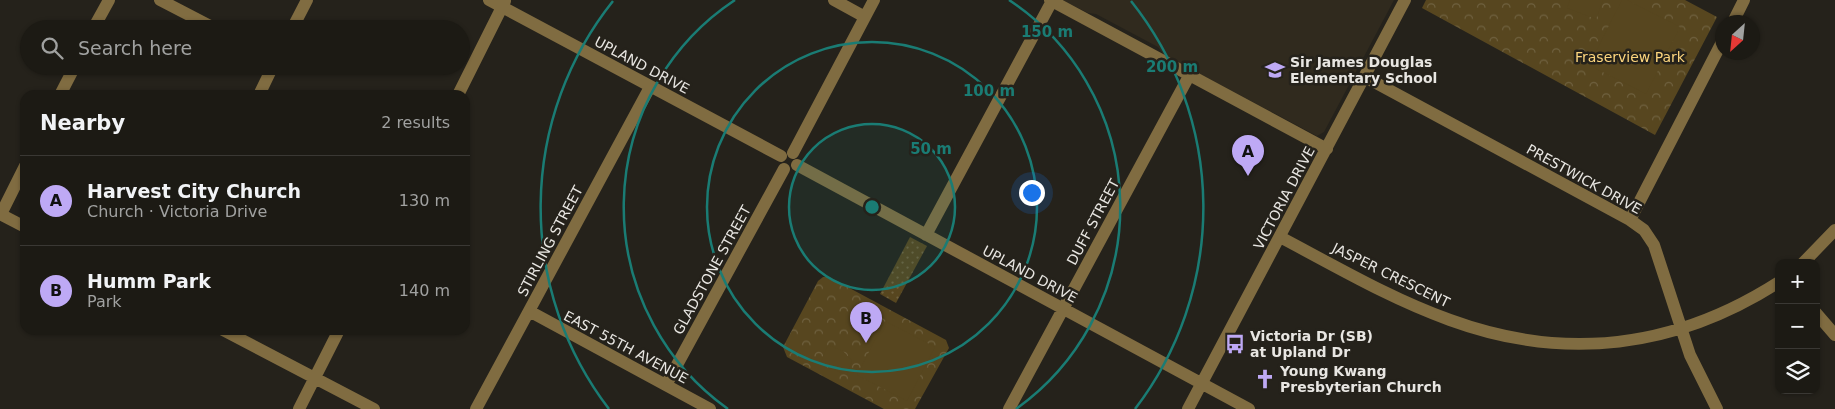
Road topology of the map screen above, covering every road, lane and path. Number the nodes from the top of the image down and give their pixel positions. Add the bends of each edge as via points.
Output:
1 (110, 0) edge
2 (160, 0) edge
3 (307, 0) edge
4 (489, 0) edge
5 (834, 0) edge
6 (874, 0) edge
7 (1051, 0) edge
8 (1405, 0) edge
9 (1744, 0) edge
10 (504, 3) edge
11 (1736, 15) edge
12 (865, 17) junction
13 (98, 20) edge
14 (199, 20) edge
15 (297, 20) edge
16 (1715, 56) edge
17 (470, 71) edge
18 (70, 75) edge
19 (269, 75) edge
20 (468, 75) edge
21 (1189, 76) junction
22 (1365, 77) junction
23 (650, 87) junction
24 (63, 90) edge
25 (261, 90) edge
26 (460, 90) edge
27 (1327, 149) junction
28 (787, 155) junction
29 (797, 165) junction
30 (784, 169) junction
31 (20, 176) edge
32 (1, 214) edge
33 (1630, 220) junction
34 (20, 224) edge
35 (1835, 230) edge
36 (926, 235) junction
37 (1280, 237) junction
38 (1807, 259) edge
39 (1775, 284) edge
40 (1063, 309) junction
41 (529, 311) junction
42 (1820, 318) edge
43 (1682, 329) junction
44 (233, 335) edge
45 (336, 335) edge
46 (1835, 335) edge
47 (315, 378) junction
48 (1202, 384) junction
49 (666, 386) junction
50 (299, 409) edge
51 (374, 409) edge
52 (476, 409) edge
53 (710, 409) edge
54 (1009, 409) edge
55 (1188, 409) edge
56 (1249, 409) edge
57 (1717, 409) edge

1 - 13 street
2 - 14 street
3 - 15 street
4 - 10 street, UPLAND DRIVE
5 - 12 street
6 - 12 street
7 - 21 street
7 - 36 street
8 - 22 street, VICTORIA DRIVE
9 - 11 street
10 - 17 street
10 - 23 street, UPLAND DRIVE
12 - 28 street
16 - 33 street
18 - 24 street
19 - 25 street
20 - 26 street
21 - 27 street
21 - 40 street, DUFF STREET
22 - 27 street, VICTORIA DRIVE
22 - 33 street, PRESTWICK DRIVE
23 - 28 street, UPLAND DRIVE
23 - 41 street, STIRLING STREET
27 - 37 street, VICTORIA DRIVE
28 - 29 street via 797,157
28 - 30 street via 780,166
29 - 30 street via 791,170
29 - 36 street, UPLAND DRIVE
30 - 49 street, GLADSTONE STREET
31 - 32 street
32 - 34 street
33 - 43 street, PRESTWICK DRIVE via 1644,230 1654,245
35 - 38 street
36 - 40 street, UPLAND DRIVE
37 - 43 street, JASPER CRESCENT via 1411,305 1484,332 1533,342 1600,344 1642,339
37 - 48 street, VICTORIA DRIVE
39 - 43 street, JASPER CRESCENT via 1736,307
40 - 48 street, UPLAND DRIVE
40 - 54 street, DUFF STREET
41 - 49 street, EAST 55TH AVENUE
41 - 52 street, STIRLING STREET
42 - 46 street
43 - 57 street, PRESTWICK DRIVE via 1697,370
44 - 47 street
45 - 47 street
47 - 50 street
47 - 51 street
48 - 55 street, VICTORIA DRIVE
48 - 56 street, UPLAND DRIVE
49 - 53 street, EAST 55TH AVENUE

